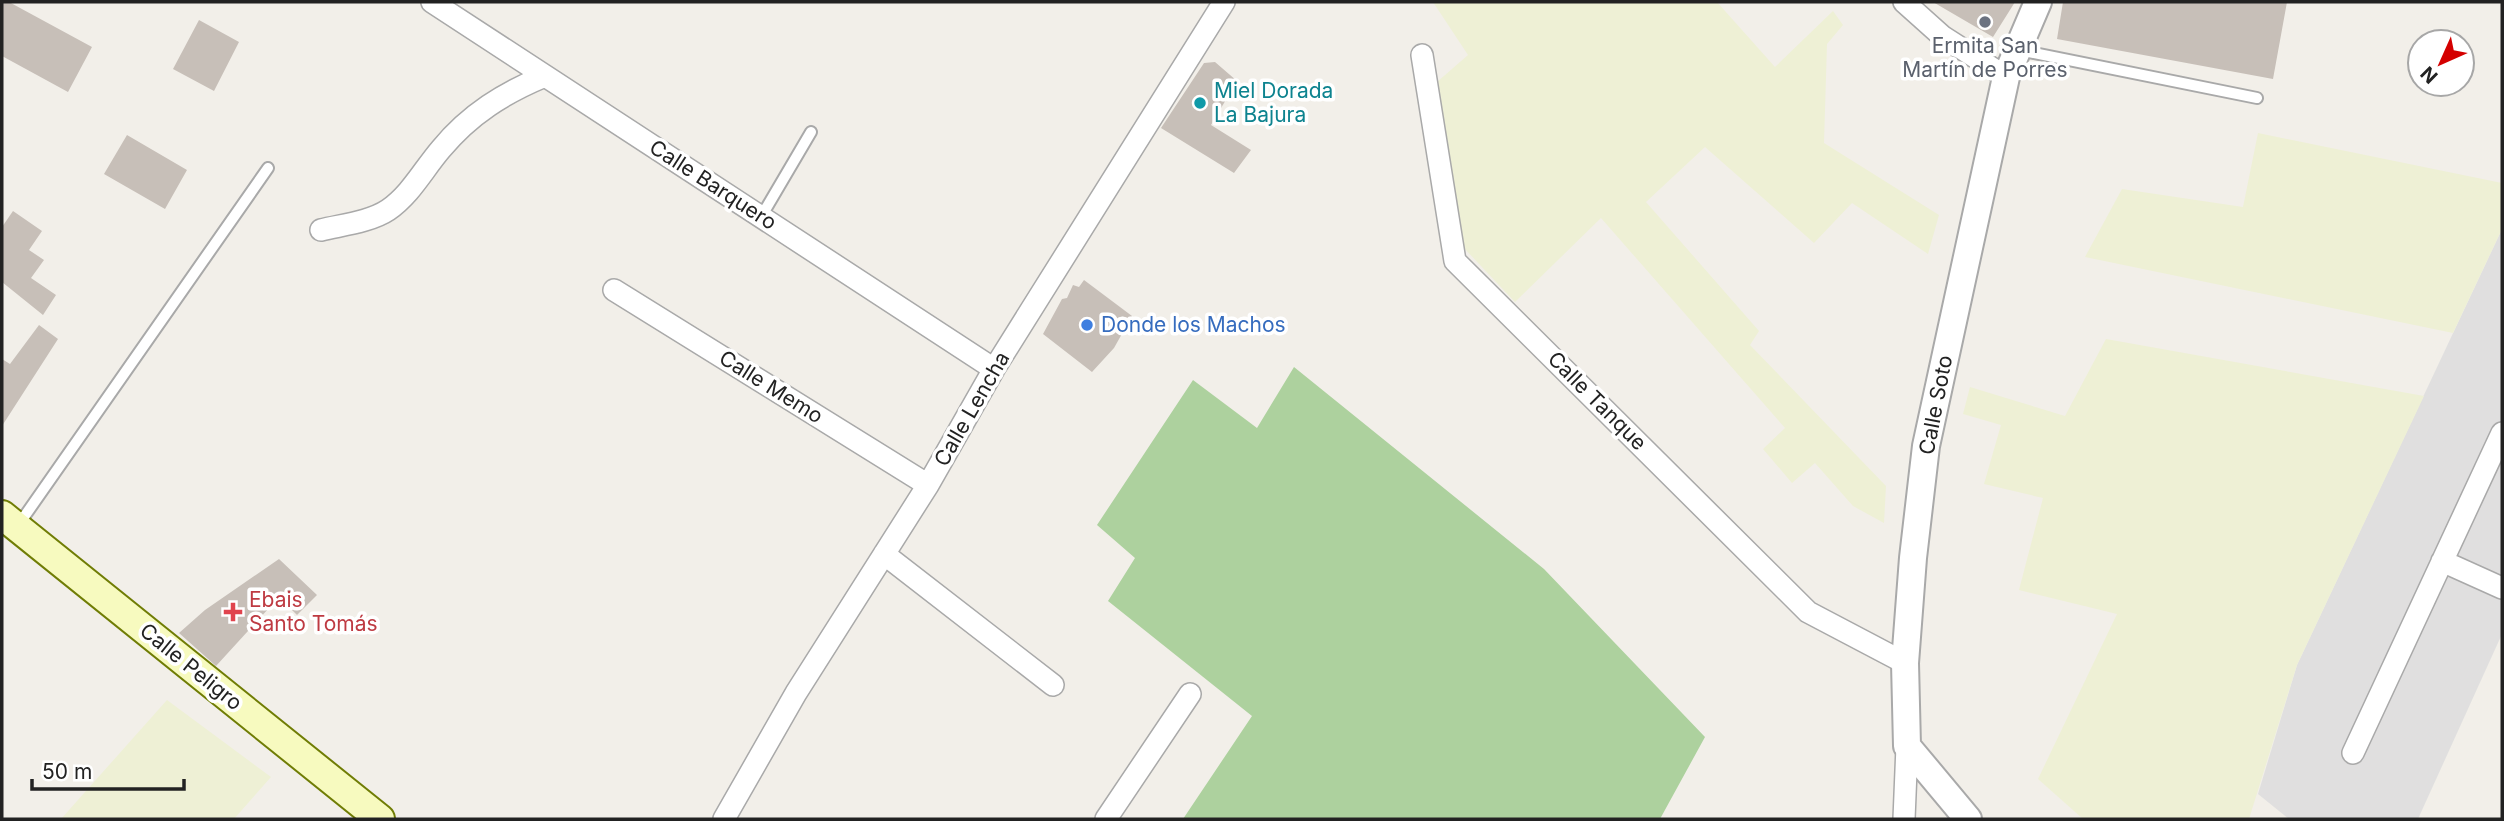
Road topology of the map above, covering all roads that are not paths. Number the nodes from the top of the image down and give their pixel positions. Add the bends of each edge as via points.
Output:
1 (432, 2) edge
2 (1224, 2) edge
3 (1904, 2) edge
4 (2038, 2) edge
5 (2016, 49) junction
6 (1422, 55) dead end
7 (545, 76) junction
8 (2006, 77) junction
9 (2257, 98) dead end
10 (811, 132) dead end
11 (268, 168) dead end
12 (761, 217) junction
13 (321, 230) dead end
14 (614, 290) dead end
15 (994, 369) junction
16 (2502, 433) edge
17 (928, 485) junction
18 (9, 521) edge
19 (884, 554) junction
20 (2442, 562) junction
21 (2502, 588) edge
22 (1905, 663) junction
23 (1053, 685) dead end
24 (1190, 694) dead end
25 (1907, 747) junction
26 (2353, 753) dead end
27 (380, 819) edge
28 (724, 819) edge
29 (1106, 819) edge
30 (1904, 819) edge
31 (1968, 819) edge

1 - 7 street, Calle Barquero
2 - 15 street, Calle Lencha
3 - 8 street via 1942,36
4 - 5 street, Calle Soto
5 - 8 street, Calle Soto
5 - 9 lane
6 - 22 street, Calle Tanque via 1455,261 1808,612
7 - 12 street, Calle Barquero
7 - 13 street via 486,105 467,121 406,195 385,212
8 - 22 street, Calle Soto via 1926,446
10 - 12 lane
11 - 18 lane
12 - 15 street, Calle Barquero
14 - 17 street, Calle Memo
15 - 17 street, Calle Lencha
16 - 20 street
17 - 19 street, Calle Lencha
18 - 27 main road, Calle Peligro
19 - 23 street
19 - 28 street, Calle Lencha
20 - 21 street
20 - 26 street
22 - 25 street, Calle Soto
24 - 29 street
25 - 30 street, Calle Soto
25 - 31 street

